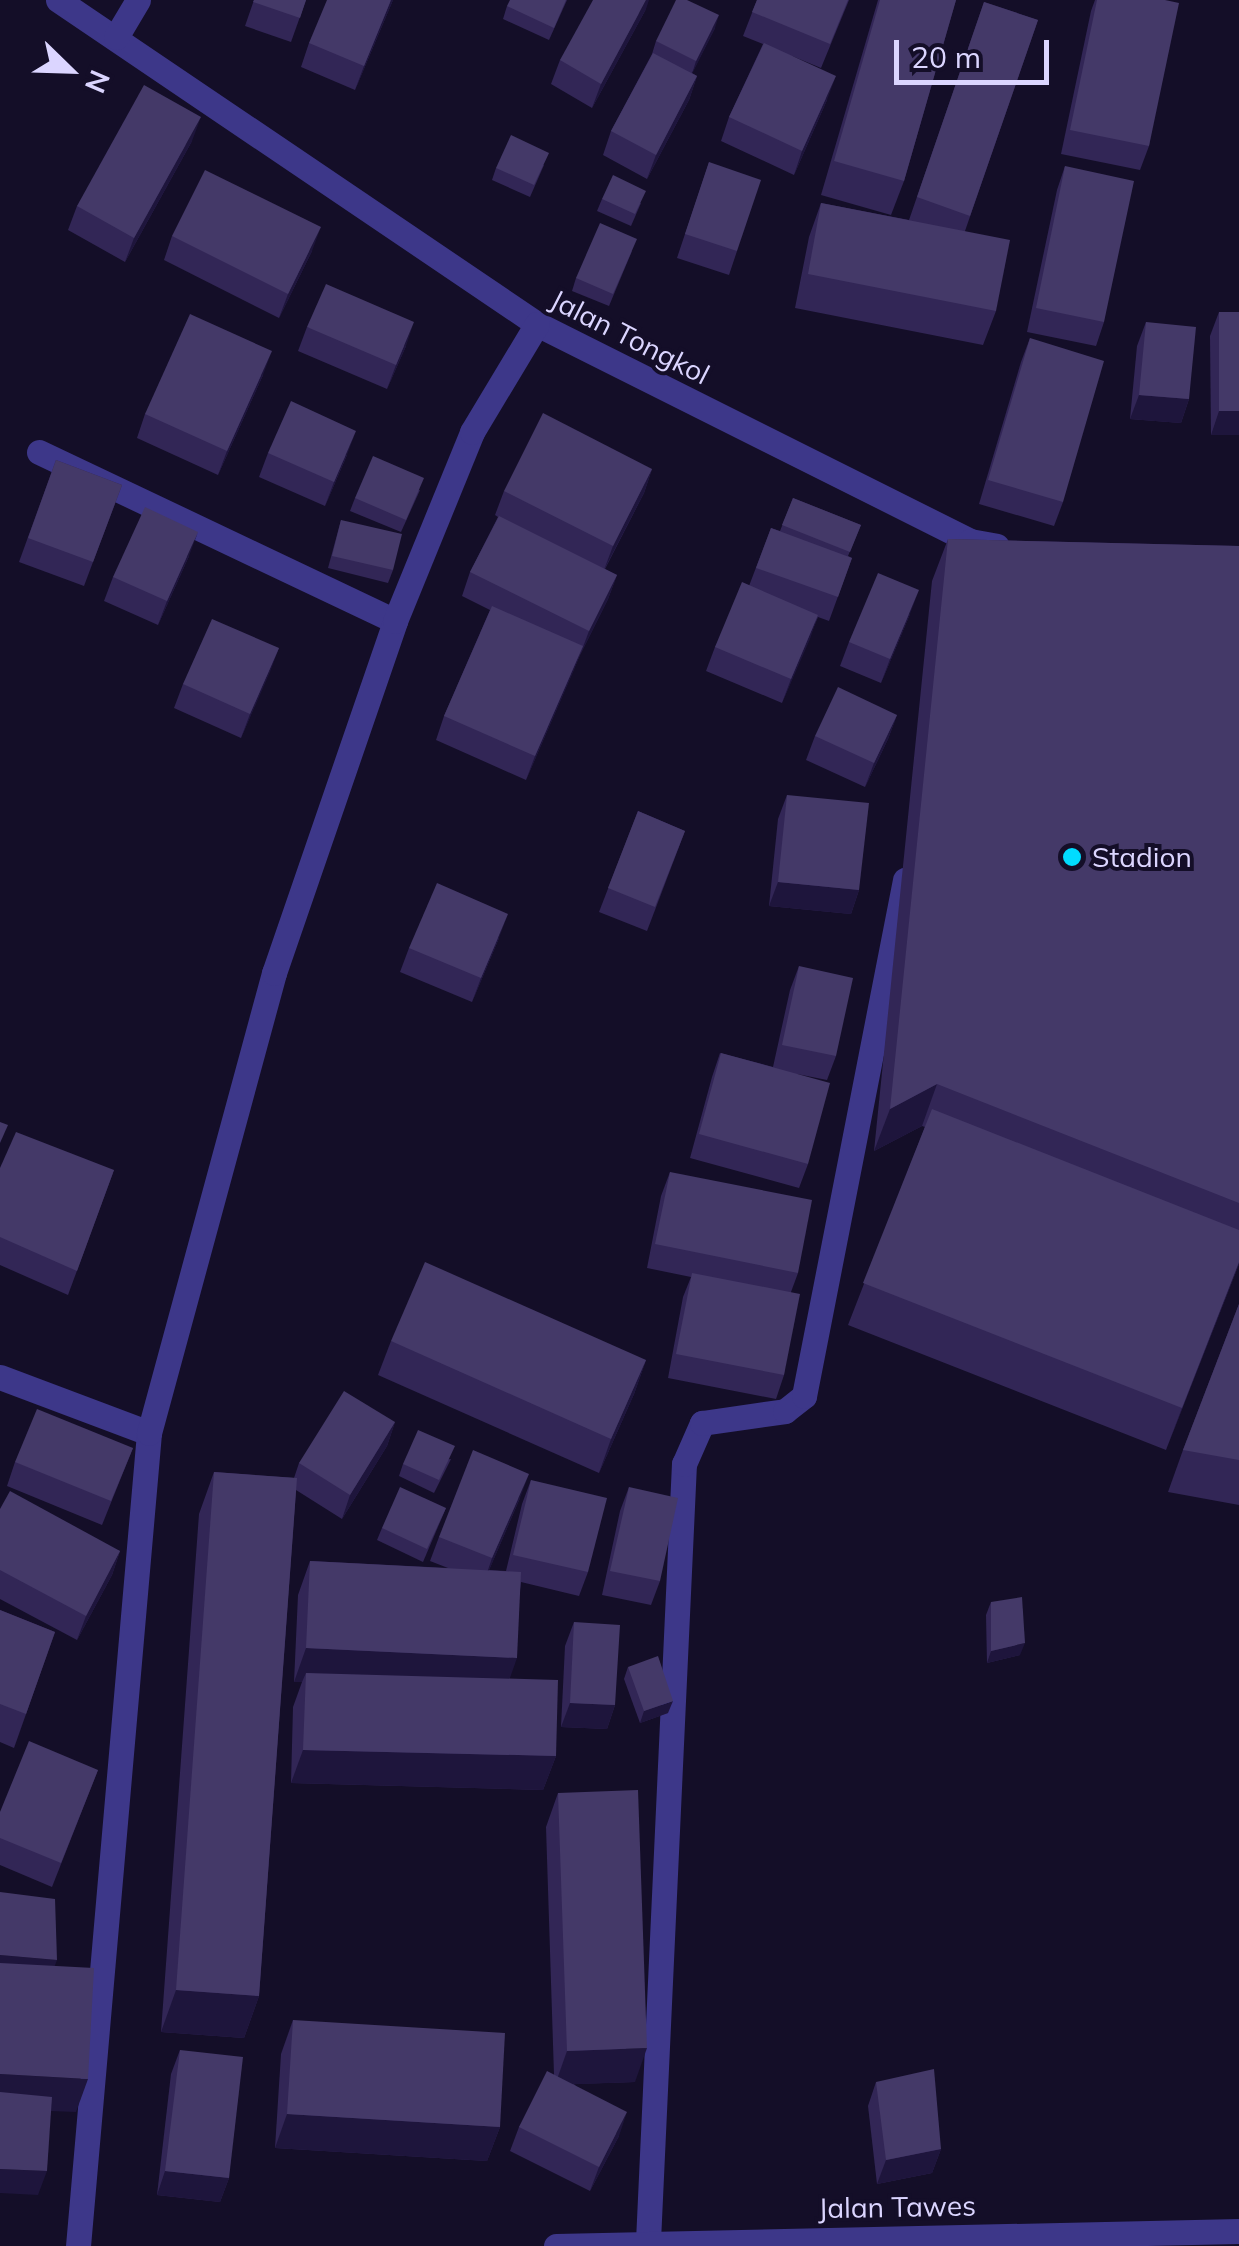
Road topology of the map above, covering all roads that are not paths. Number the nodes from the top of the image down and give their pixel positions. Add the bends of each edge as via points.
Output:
1 (58, 0) edge
2 (138, 0) edge
3 (116, 36) junction
4 (537, 324) junction
5 (39, 452) dead end
6 (1026, 550) edge
7 (394, 621) junction
8 (910, 849) dead end
9 (0, 1377) edge
10 (149, 1433) junction
11 (1239, 2231) edge
12 (648, 2241) junction
13 (78, 2246) edge
14 (556, 2246) edge

1 - 3 street, Jalan Tongkol
2 - 3 street
3 - 4 street, Jalan Tongkol
4 - 6 street, Jalan Tongkol via 968,551
4 - 7 street via 472,432
5 - 7 street
7 - 10 street via 274,973
8 - 12 street via 804,1396 785,1411 702,1423 684,1464
9 - 10 street
10 - 13 street
11 - 12 street, Jalan Tawes
12 - 14 street, Jalan Tawes

